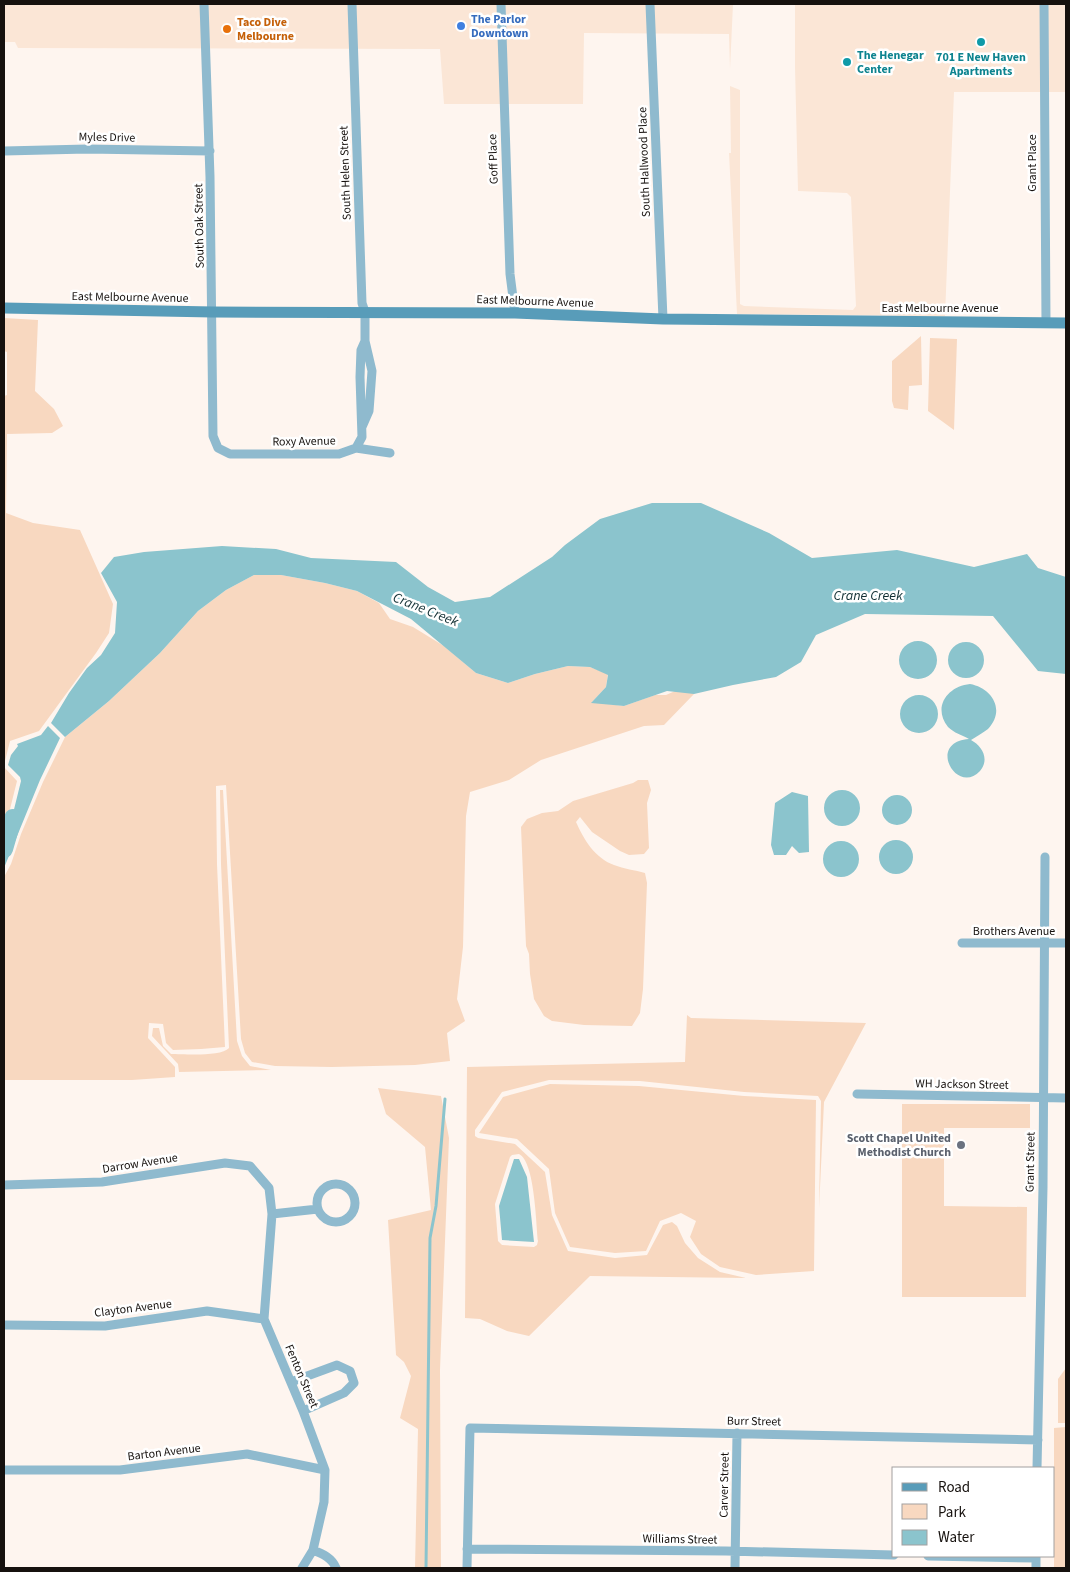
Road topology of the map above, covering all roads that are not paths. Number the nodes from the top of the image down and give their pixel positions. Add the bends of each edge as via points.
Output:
1 (204, 4) edge
2 (352, 4) edge
3 (501, 4) edge
4 (650, 4) edge
5 (1044, 4) edge
6 (4, 151) edge
7 (210, 151) junction
8 (4, 308) edge
9 (213, 312) junction
10 (365, 312) junction
11 (515, 313) junction
12 (663, 319) junction
13 (1046, 323) junction
14 (1066, 323) edge
15 (218, 448) joint
16 (356, 448) junction
17 (390, 453) dead end
18 (1044, 857) dead end
19 (962, 943) dead end
20 (1044, 943) junction
21 (1066, 943) edge
22 (857, 1094) dead end
23 (1043, 1098) junction
24 (1066, 1098) edge
25 (4, 1185) edge
26 (269, 1188) joint
27 (318, 1209) junction
28 (272, 1214) junction
29 (264, 1319) junction
30 (4, 1325) edge
31 (292, 1382) junction
32 (304, 1411) junction
33 (737, 1433) junction
34 (1038, 1440) junction
35 (1037, 1467) edge
36 (4, 1470) edge
37 (325, 1470) junction
38 (467, 1549) junction
39 (313, 1550) junction
40 (736, 1552) junction
41 (892, 1555) edge
42 (1036, 1557) edge
43 (302, 1568) edge
44 (336, 1568) edge
45 (467, 1568) edge
46 (735, 1568) edge
47 (1036, 1568) edge

1 - 7 street, South Oak Street
2 - 10 street, South Helen Street via 362,303
3 - 11 street, Goff Place via 510,274
4 - 12 street, South Hallwood Place
5 - 13 street, Grant Place
6 - 7 street, Myles Drive
7 - 9 street, South Oak Street
8 - 9 street, East Melbourne Avenue
9 - 10 street, East Melbourne Avenue
9 - 15 street, South Oak Street via 214,436
10 - 11 street, East Melbourne Avenue
10 - 16 street, South Helen Street via 360,377 362,436
11 - 12 street, East Melbourne Avenue
12 - 13 street, East Melbourne Avenue
13 - 14 street, East Melbourne Avenue
15 - 16 street, Roxy Avenue via 230,454 339,454
16 - 17 street, Roxy Avenue
18 - 20 street, Grant Street
19 - 20 street, Brothers Avenue
20 - 21 street, Brothers Avenue
20 - 23 street, Grant Street
22 - 23 street, WH Jackson Street
23 - 24 street, WH Jackson Street
23 - 34 street, Grant Street
25 - 26 street, Darrow Avenue via 102,1182 225,1163 250,1166
26 - 28 street, Fenton Street
27 - 27 street via 326,1219 344,1220 353,1210 354,1198 347,1187 330,1185 320,1191
27 - 28 street
28 - 29 street, Fenton Street
29 - 30 street, Clayton Avenue via 207,1311 105,1326
29 - 31 street, Fenton Street
31 - 32 street, Fenton Street
31 - 32 street via 337,1365 350,1371 354,1383 344,1393
32 - 37 street, Fenton Street
33 - 34 street, Burr Street
33 - 38 street, Burr Street via 470,1428
33 - 40 street, Carver Street
34 - 35 street, Grant Street
36 - 37 street, Barton Avenue via 120,1470 247,1454
37 - 39 street, Fenton Street via 324,1502
38 - 40 street, Williams Street
38 - 45 street
39 - 43 street, Fenton Street
39 - 44 street via 326,1556
40 - 41 street, Williams Street
40 - 46 street, Carver Street
42 - 47 street

